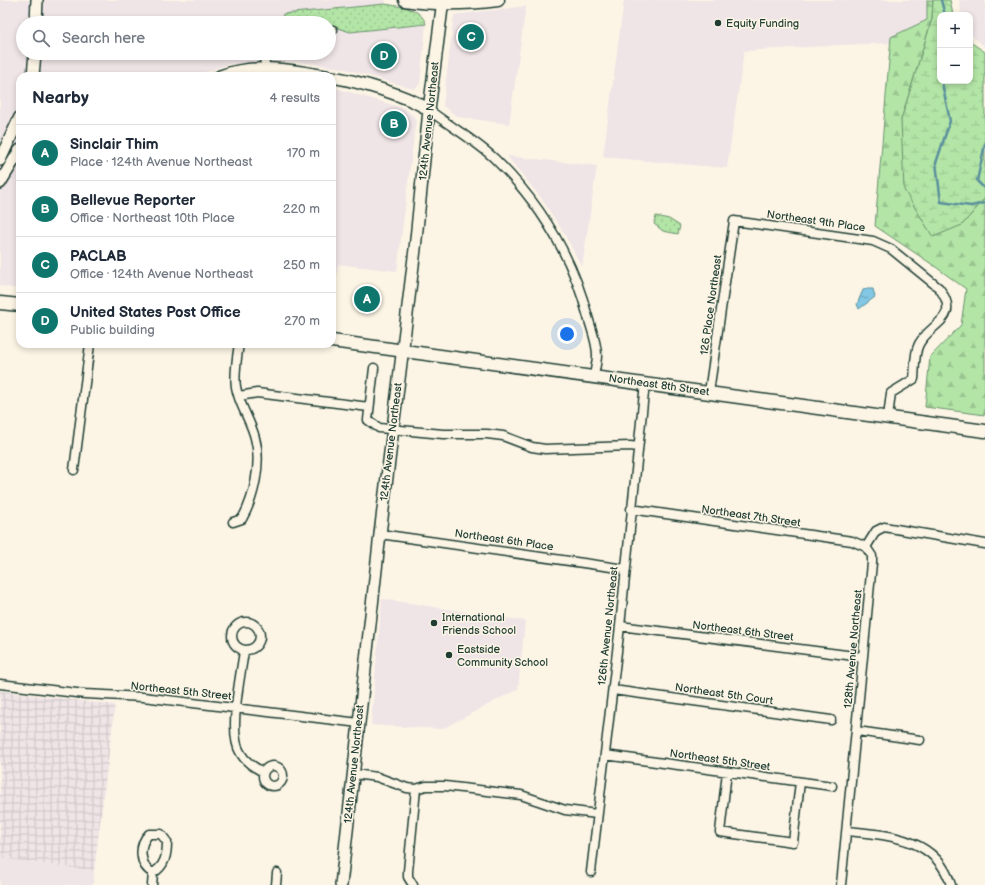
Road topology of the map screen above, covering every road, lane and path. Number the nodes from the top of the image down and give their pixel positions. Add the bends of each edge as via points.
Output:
1 (37, 0) edge
2 (405, 0) edge
3 (498, 0) edge
4 (443, 2) edge
5 (36, 16) edge
6 (34, 60) edge
7 (264, 60) edge
8 (266, 69) junction
9 (33, 72) edge
10 (233, 72) edge
11 (292, 72) edge
12 (336, 78) edge
13 (429, 110) junction
14 (16, 126) edge
15 (16, 156) edge
16 (0, 160) edge
17 (0, 182) edge
18 (734, 221) joint
19 (0, 303) edge
20 (16, 305) edge
21 (336, 342) edge
22 (89, 348) edge
23 (239, 348) edge
24 (403, 350) junction
25 (374, 368) dead end
26 (594, 376) junction
27 (645, 383) junction
28 (709, 392) junction
29 (239, 396) junction
30 (369, 407) junction
31 (888, 417) junction
32 (393, 430) junction
33 (985, 431) edge
34 (638, 447) junction
35 (74, 470) dead end
36 (631, 509) junction
37 (233, 522) dead end
38 (380, 534) junction
39 (985, 544) edge
40 (866, 547) junction
41 (625, 569) junction
42 (620, 626) junction
43 (244, 650) dead end
44 (862, 657) junction
45 (0, 684) edge
46 (613, 690) junction
47 (237, 708) junction
48 (831, 720) dead end
49 (359, 723) junction
50 (857, 731) junction
51 (920, 740) dead end
52 (605, 755) junction
53 (263, 772) dead end
54 (727, 772) junction
55 (354, 774) junction
56 (800, 782) junction
57 (832, 786) dead end
58 (416, 789) junction
59 (597, 814) junction
60 (848, 830) junction
61 (591, 872) dead end
62 (153, 873) junction
63 (278, 873) dead end
64 (412, 884) edge
65 (152, 885) edge
66 (276, 885) edge
67 (340, 885) edge
68 (842, 885) edge
69 (951, 885) edge

1 - 5 street
2 - 4 main road
3 - 4 main road via 464,4
4 - 13 street, 124th Avenue Northeast
6 - 9 street
7 - 8 street
8 - 10 street
8 - 11 street
12 - 13 street via 417,102
13 - 24 street, 124th Avenue Northeast
13 - 26 street via 472,139 494,159 552,229 581,291 597,354
14 - 16 street
15 - 17 street
18 - 28 street, 126 Place Northeast
18 - 31 street, Northeast 9th Place via 874,241 891,249 939,288 946,302 947,312 918,345 914,379 891,393
19 - 20 main road
21 - 24 main road, Northeast 8th Street
22 - 35 street
23 - 29 street via 236,378
24 - 26 main road, Northeast 8th Street
24 - 32 street, 124th Avenue Northeast
25 - 30 street
26 - 27 main road, Northeast 8th Street
27 - 28 main road, Northeast 8th Street
27 - 34 street, 126th Avenue Northeast
28 - 31 main road, Northeast 8th Street
29 - 30 street via 256,393
29 - 37 street via 255,438 257,459 248,508 242,519
30 - 32 street via 368,420 372,424
31 - 33 main road, Northeast 8th Street
32 - 34 street via 487,434 503,436 545,449
32 - 38 street, 124th Avenue Northeast
34 - 36 street, 126th Avenue Northeast
36 - 40 street, Northeast 7th Street via 852,541
36 - 41 street, 126th Avenue Northeast
38 - 41 street, Northeast 6th Place
38 - 49 street, 124th Avenue Northeast
39 - 40 street via 884,527 876,531
40 - 44 street, 128th Avenue Northeast via 872,556 872,563
41 - 42 street, 126th Avenue Northeast
42 - 44 street, Northeast 6th Street
42 - 46 street, 126th Avenue Northeast
43 - 47 street
44 - 50 street, 128th Avenue Northeast
45 - 47 street, Northeast 5th Street via 85,694 142,696
46 - 48 street, Northeast 5th Court
46 - 52 street, 126th Avenue Northeast
47 - 49 street, Northeast 5th Street
47 - 53 street via 235,731 239,751 250,764
49 - 55 street, 124th Avenue Northeast
50 - 51 street
50 - 60 street, 128th Avenue Northeast
52 - 54 street, Northeast 5th Street
52 - 59 street, 126th Avenue Northeast
54 - 56 street, Northeast 5th Street
54 - 56 street via 720,832 727,834 793,842
55 - 58 street via 377,777
55 - 67 street, 124th Avenue Northeast
56 - 57 street, Northeast 5th Street
58 - 59 street via 445,786 521,795 559,809
58 - 64 street via 408,870
59 - 61 street, 126th Avenue Northeast
60 - 68 street, 128th Avenue Northeast
60 - 69 street via 889,835 924,848 943,865
62 - 62 street via 162,867 167,846 164,837 157,834 149,834 146,837 142,859 145,868
62 - 65 street
63 - 66 street

